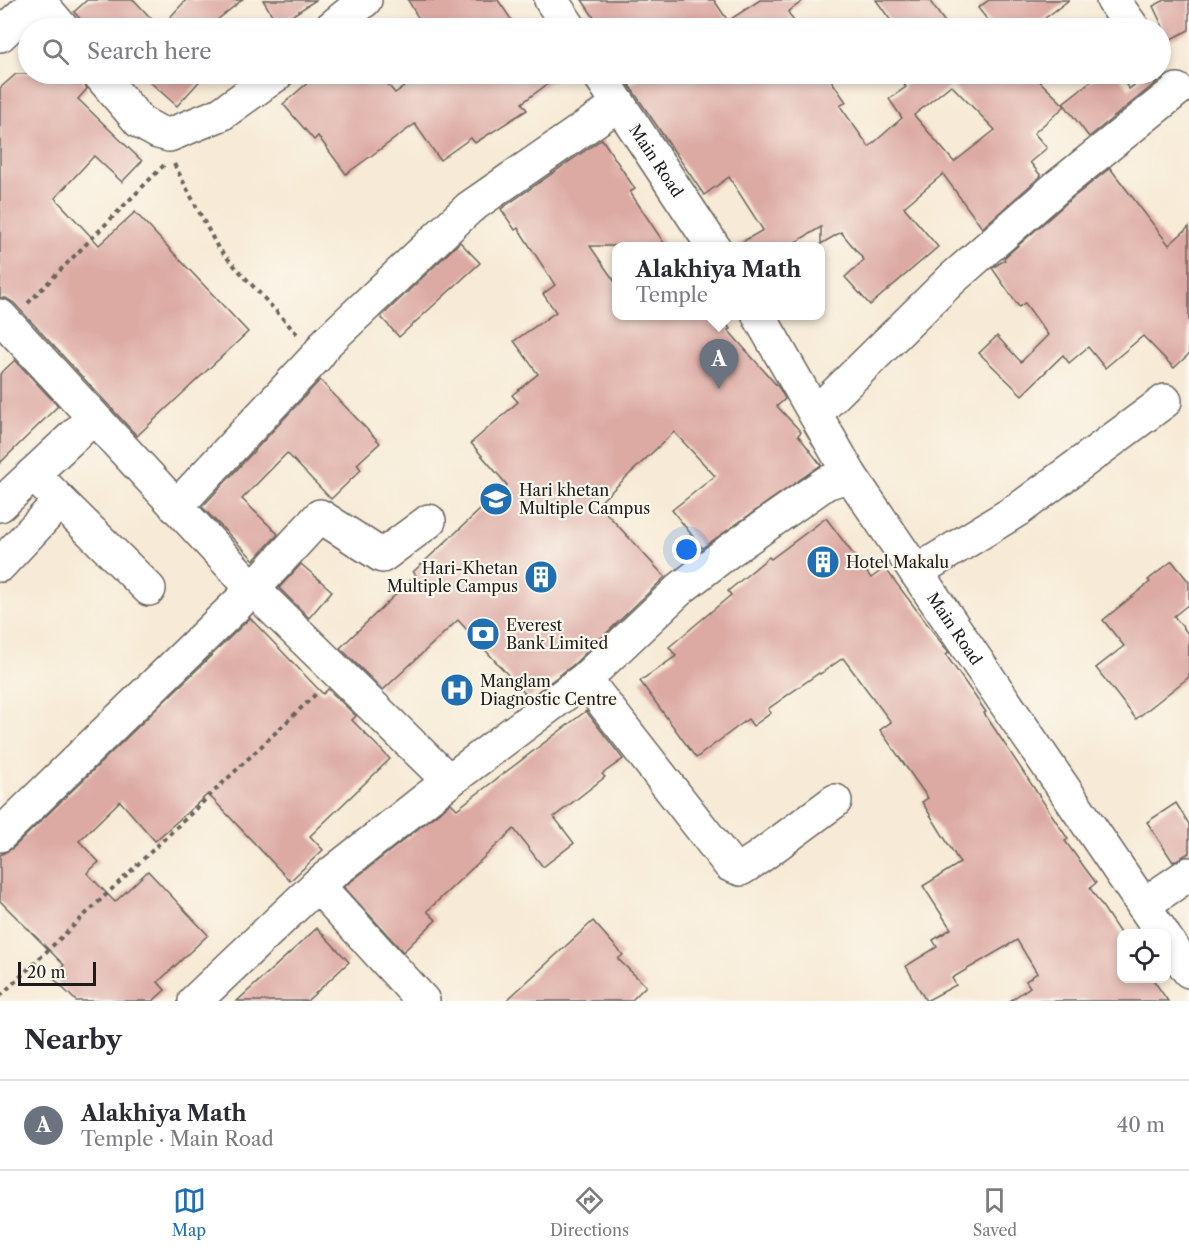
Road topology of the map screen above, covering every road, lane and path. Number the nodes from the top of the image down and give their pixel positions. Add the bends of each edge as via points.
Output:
1 (38, 0) edge
2 (365, 0) edge
3 (551, 0) edge
4 (1113, 0) edge
5 (18, 18) edge
6 (18, 18) edge
7 (53, 18) edge
8 (343, 18) edge
9 (563, 18) edge
10 (1126, 18) edge
11 (0, 35) edge
12 (108, 84) edge
13 (263, 84) edge
14 (606, 84) edge
15 (1176, 88) edge
16 (619, 104) junction
17 (710, 242) edge
18 (762, 320) edge
19 (4, 321) edge
20 (317, 356) junction
21 (1165, 401) dead end
22 (816, 413) junction
23 (93, 418) junction
24 (33, 474) junction
25 (850, 475) junction
26 (60, 501) junction
27 (0, 505) edge
28 (176, 507) junction
29 (429, 521) dead end
30 (0, 565) edge
31 (916, 572) junction
32 (149, 589) dead end
33 (252, 589) junction
34 (338, 673) junction
35 (585, 679) junction
36 (449, 781) junction
37 (834, 801) dead end
38 (0, 835) edge
39 (1189, 874) edge
40 (317, 885) junction
41 (1143, 905) junction
42 (1160, 929) edge
43 (1171, 945) edge
44 (1189, 971) edge
45 (0, 996) edge
46 (195, 1001) edge
47 (423, 1001) edge

1 - 5 street
1 - 7 street
2 - 8 street
3 - 9 street
4 - 10 street
6 - 11 street
12 - 13 street via 140,122 169,135 220,114
14 - 16 street, Main Road
15 - 22 street via 952,279
16 - 17 street, Main Road
16 - 20 street via 469,208 327,342
18 - 22 street, Main Road
19 - 20 path via 171,158 218,248
19 - 23 street
20 - 28 street
21 - 31 street via 1019,509
22 - 25 street, Main Road
23 - 24 street
23 - 28 street
24 - 26 street
24 - 27 street
25 - 31 street, Main Road
25 - 35 street via 826,483 729,551 681,588
26 - 30 street
26 - 32 street
28 - 33 street
29 - 33 street via 382,556 320,516
31 - 41 street, Main Road
33 - 34 street
33 - 38 street
34 - 36 street
34 - 45 path
35 - 36 street
35 - 37 street via 730,865 741,868 758,858
36 - 40 street
39 - 41 street
40 - 46 street
40 - 47 street
41 - 42 street, Main Road
43 - 44 street

